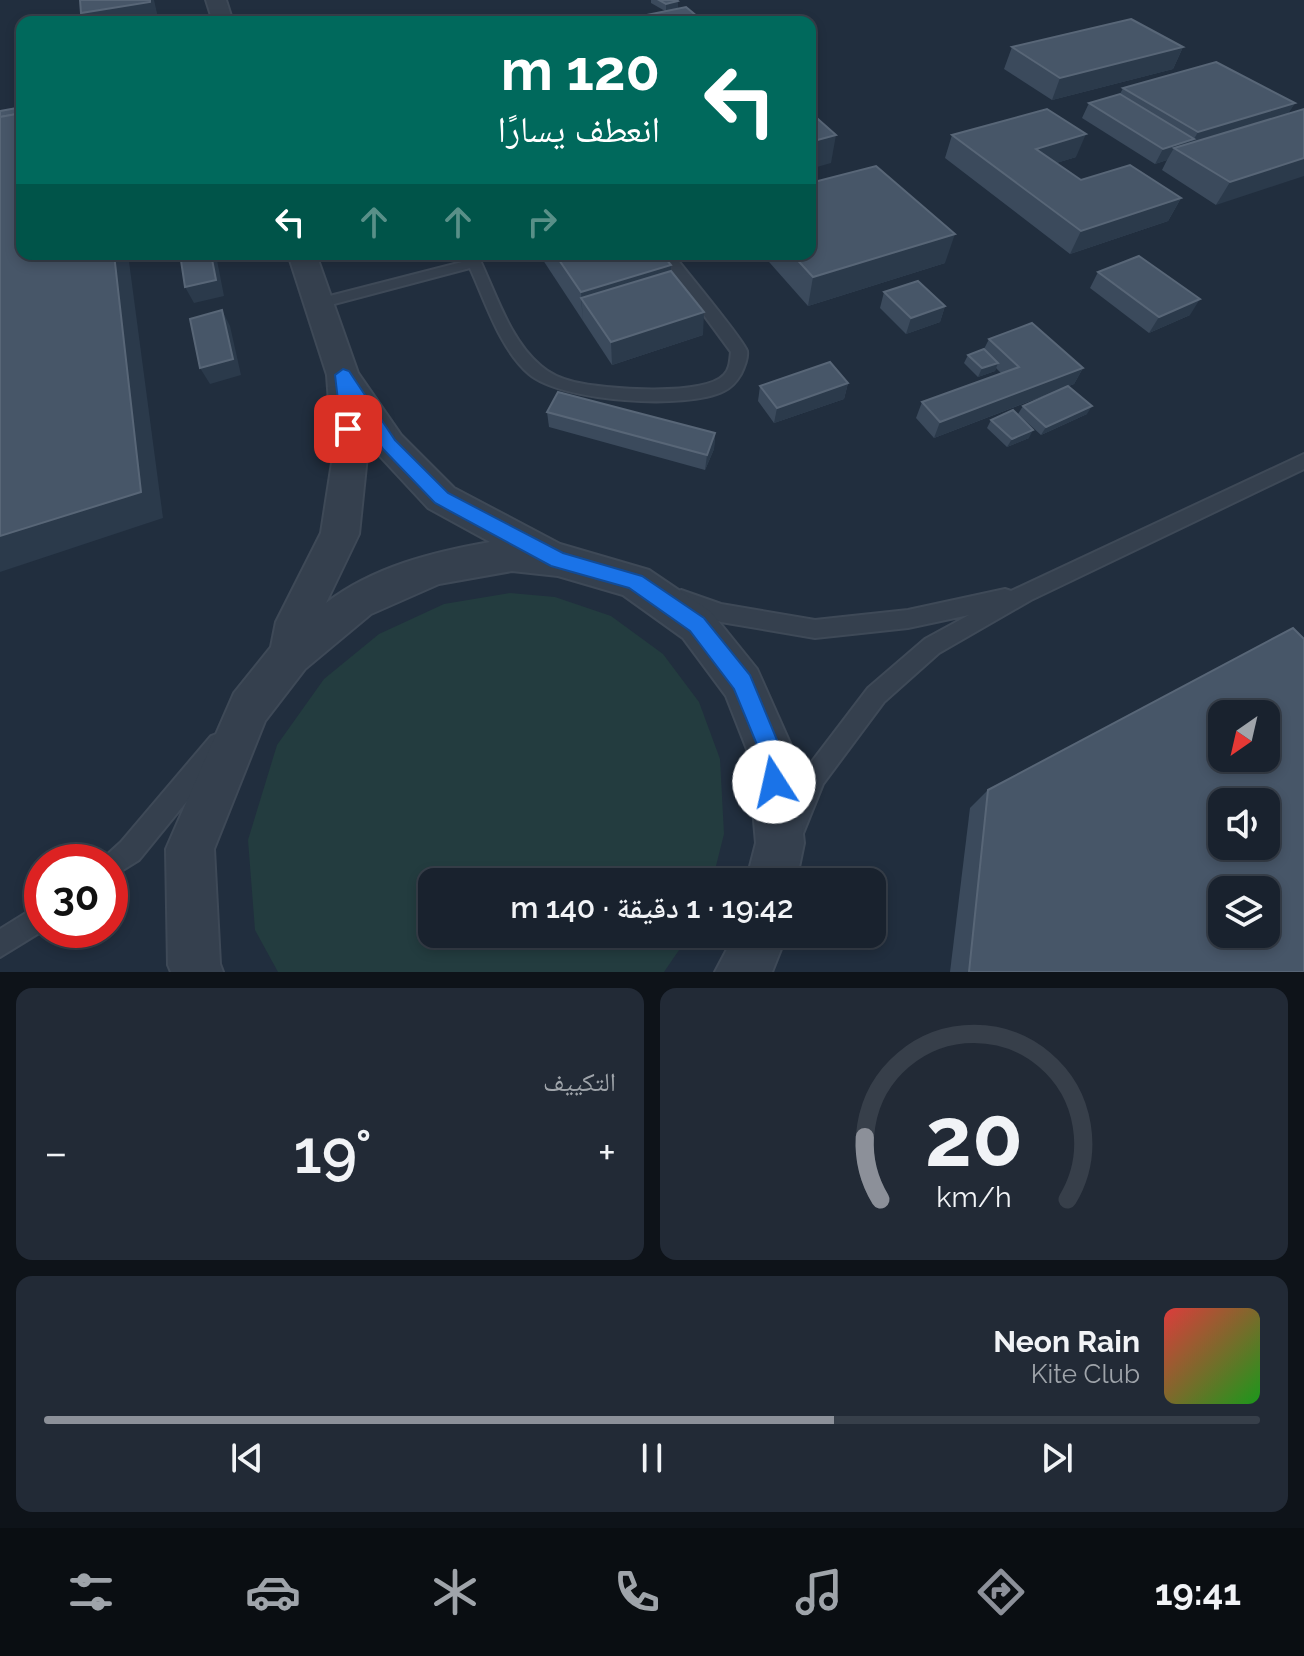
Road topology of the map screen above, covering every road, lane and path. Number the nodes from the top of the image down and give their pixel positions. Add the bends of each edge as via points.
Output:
1 (304, 260) edge
2 (465, 260) edge
3 (473, 260) edge
4 (671, 260) edge
5 (319, 303) junction
6 (343, 375) junction
7 (1304, 461) edge
8 (558, 560) junction
9 (635, 582) junction
10 (1024, 594) junction
11 (290, 655) junction
12 (249, 708) junction
13 (128, 852) edge
14 (775, 868) edge
15 (778, 868) edge
16 (24, 928) edge
17 (0, 944) edge
18 (197, 972) edge

1 - 5 street
2 - 5 lane
3 - 4 lane via 524,360 545,377 596,392 702,393 728,381 740,361 739,351
5 - 6 street
6 - 8 street via 389,444 441,498
6 - 11 street via 350,456 340,534 296,622
7 - 10 lane
8 - 9 street
8 - 11 street via 512,555 434,568 357,602
9 - 10 lane via 721,613 815,629 908,619
9 - 14 street via 697,625 742,683 771,752 780,843
10 - 15 lane via 932,646 876,695 815,776
11 - 12 street
12 - 13 lane
12 - 18 street via 190,849
16 - 17 lane

